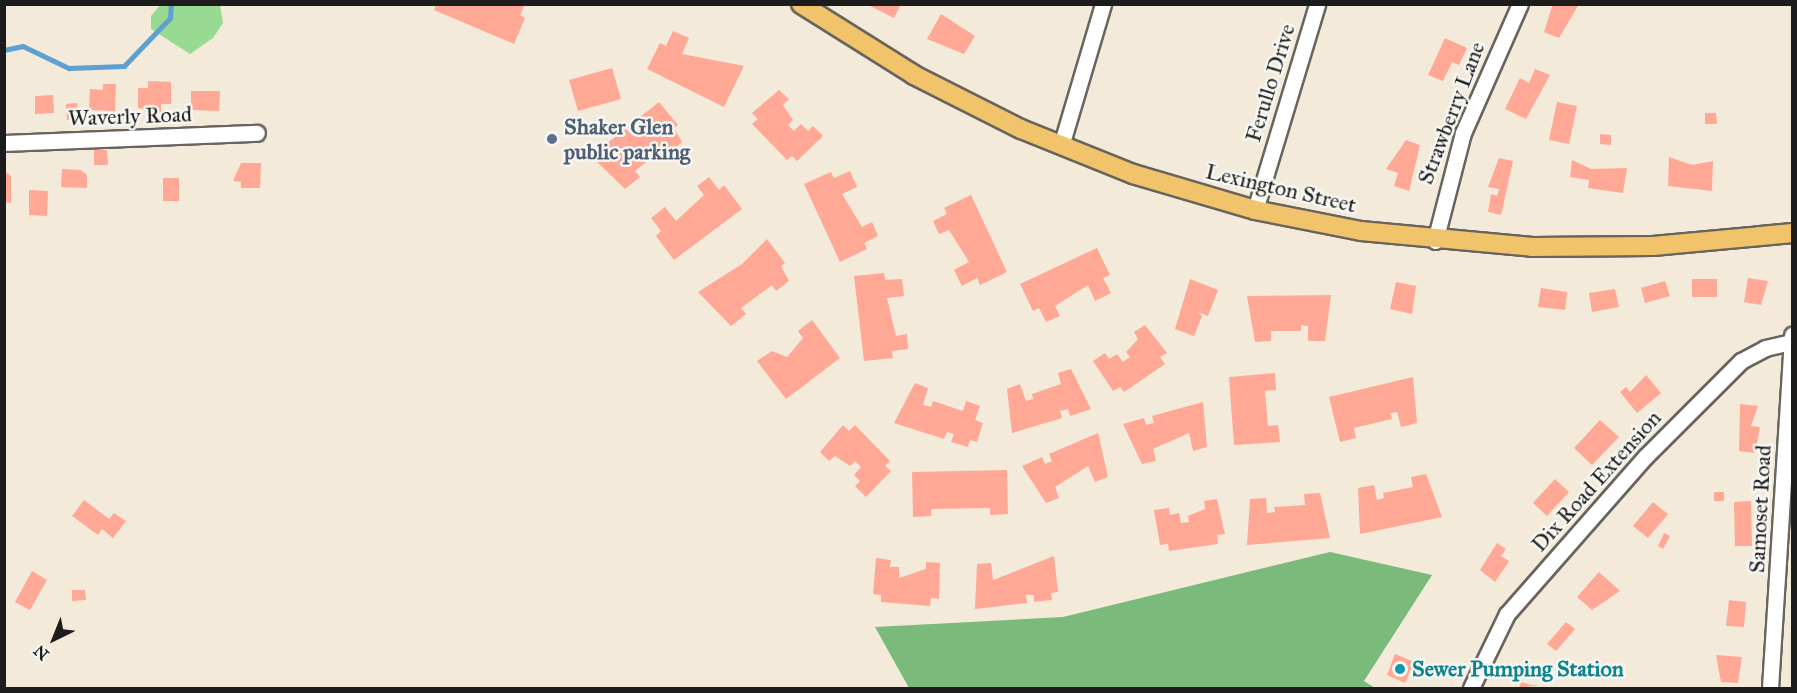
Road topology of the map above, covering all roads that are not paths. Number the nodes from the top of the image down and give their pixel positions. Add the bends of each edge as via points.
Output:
1 (801, 4) edge
2 (1103, 4) edge
3 (1317, 4) edge
4 (1520, 4) edge
5 (257, 133) dead end
6 (4, 143) edge
7 (1061, 146) junction
8 (1254, 210) junction
9 (1792, 233) edge
10 (1435, 240) junction
11 (1792, 337) edge
12 (1471, 688) edge
13 (1770, 688) edge

1 - 7 main road, Lexington Street via 914,75
2 - 7 street
3 - 8 street, Ferullo Drive
4 - 10 street, Strawberry Lane via 1464,133
5 - 6 street, Waverly Road
7 - 8 main road, Lexington Street
8 - 10 main road, Lexington Street
9 - 10 main road, Lexington Street via 1624,248
11 - 12 street, Dix Road Extension via 1741,362 1645,457 1507,614
11 - 13 street, Samoset Road

